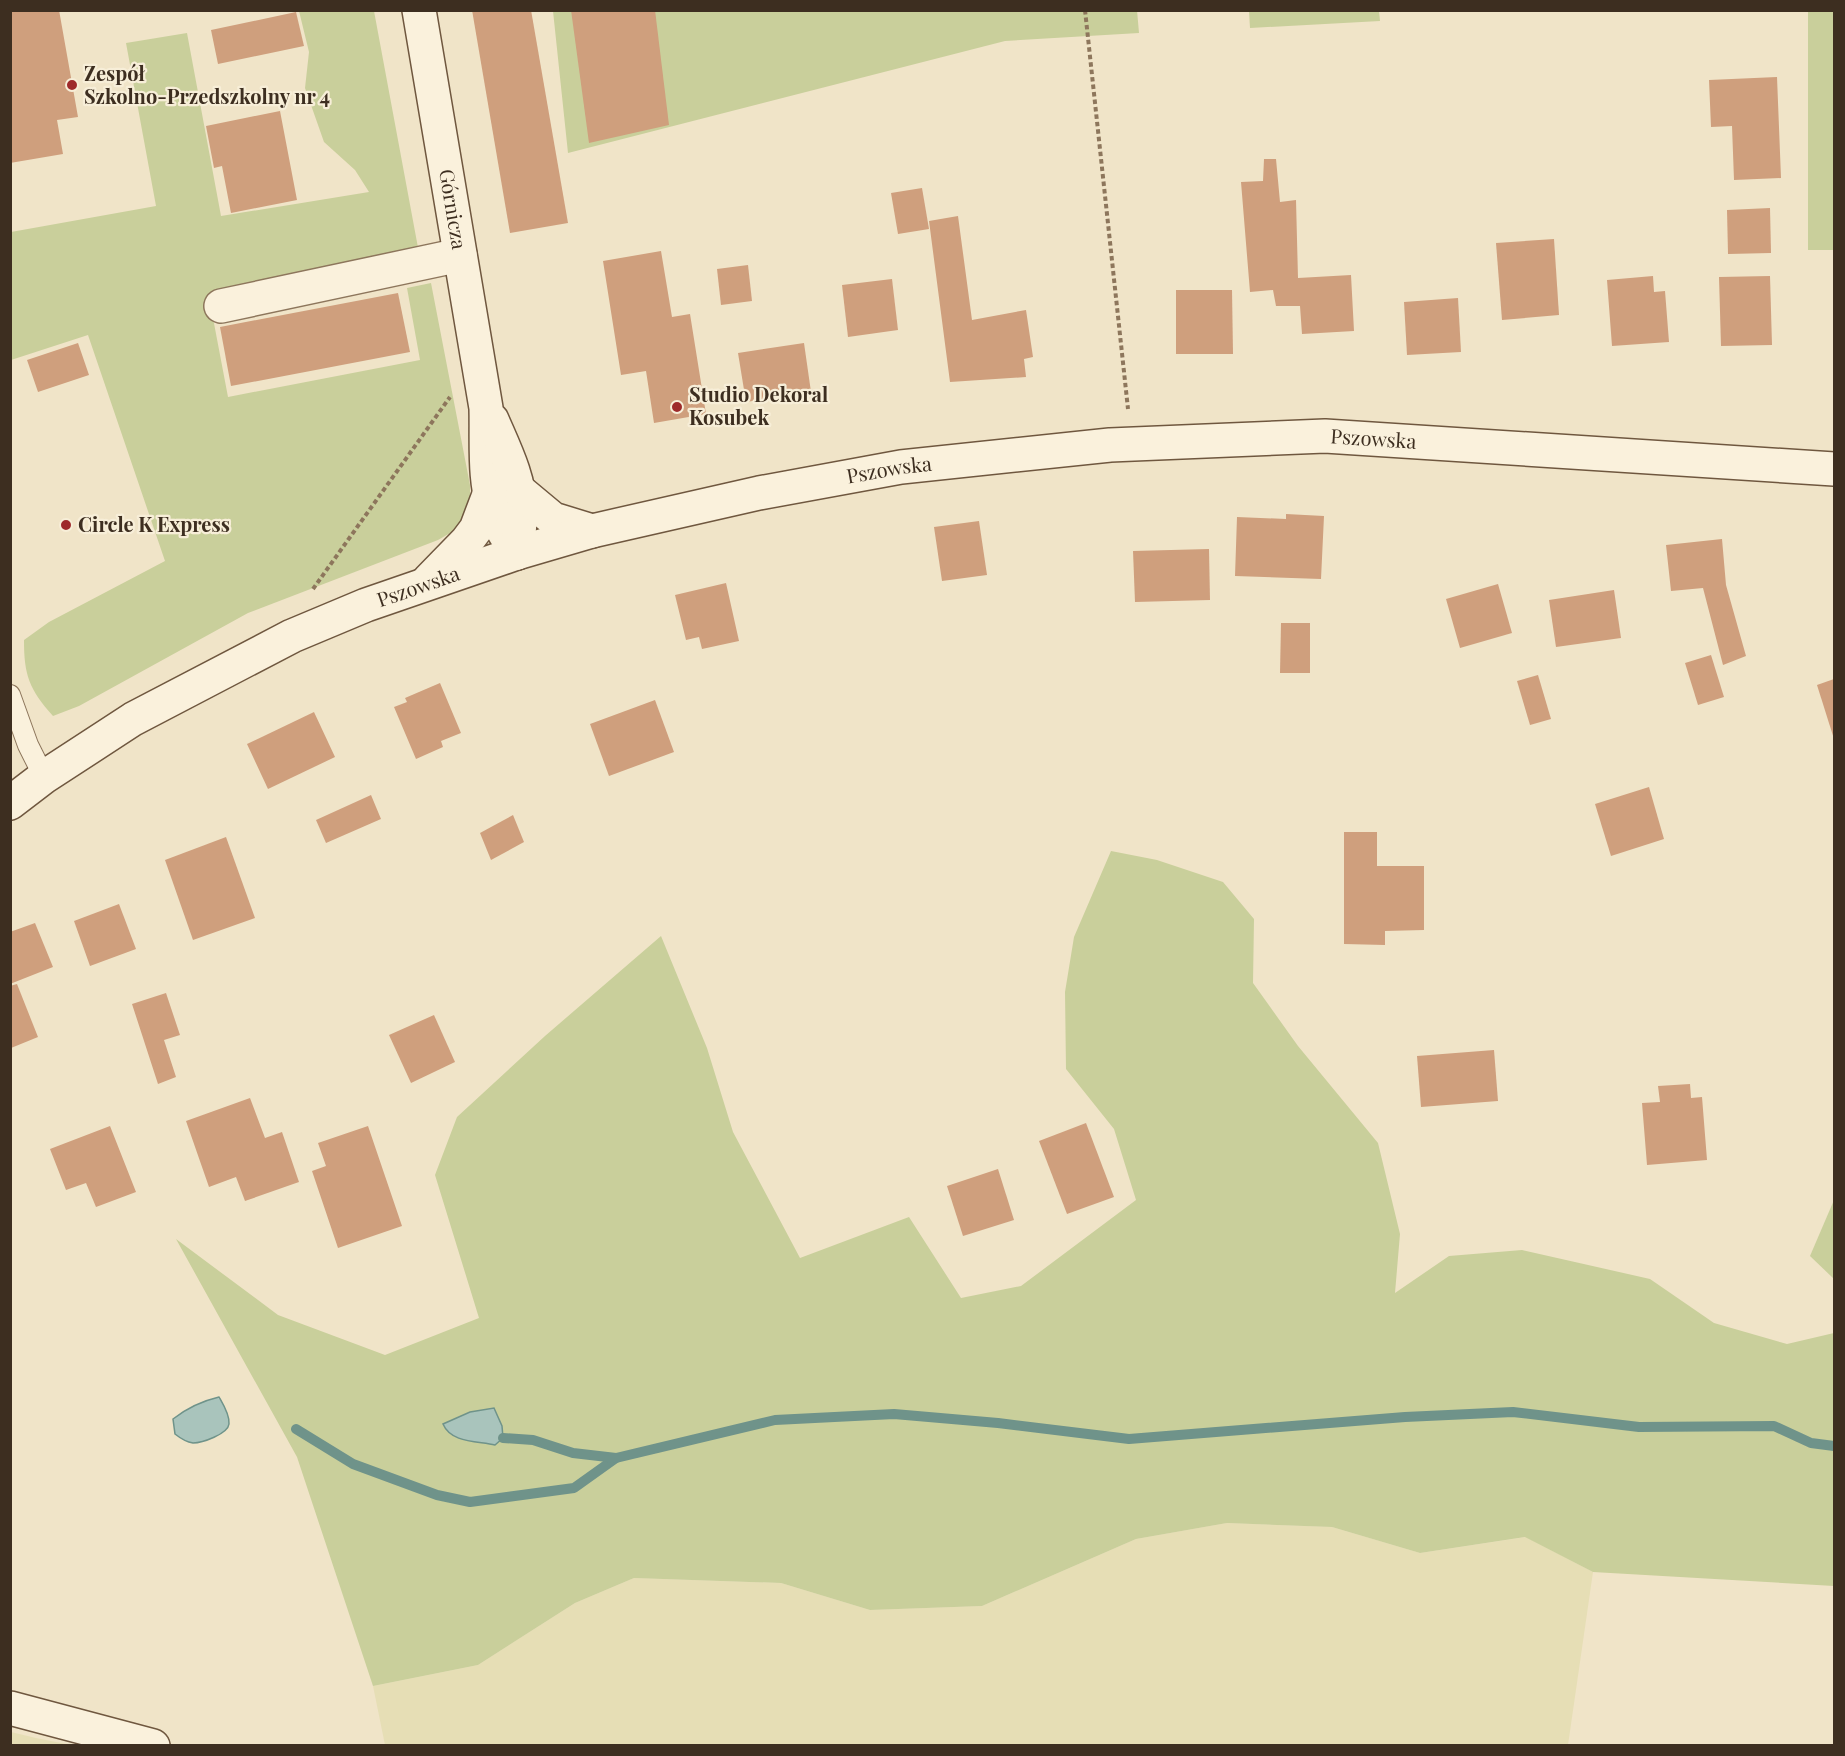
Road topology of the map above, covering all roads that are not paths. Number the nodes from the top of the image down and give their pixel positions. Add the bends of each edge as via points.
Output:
1 (419, 10) edge
2 (460, 255) junction
3 (221, 306) dead end
4 (1834, 469) edge
5 (504, 491) junction
6 (592, 531) junction
7 (517, 553) junction
8 (426, 584) junction
9 (10, 695) edge
10 (44, 777) junction
11 (10, 803) edge
12 (10, 1708) edge
13 (153, 1746) edge

1 - 2 main road, Górnicza
2 - 3 main road
2 - 5 main road, Górnicza via 486,408 487,466
4 - 6 main road, Pszowska via 1325,436 1110,445 901,467 759,493
5 - 6 main road via 553,519
5 - 7 main road, Górnicza via 496,517
5 - 8 main road via 467,541
6 - 7 main road, Pszowska
7 - 8 main road, Pszowska
8 - 10 main road, Pszowska via 291,636 133,719
9 - 10 lane
10 - 11 main road, Pszowska
12 - 13 main road

